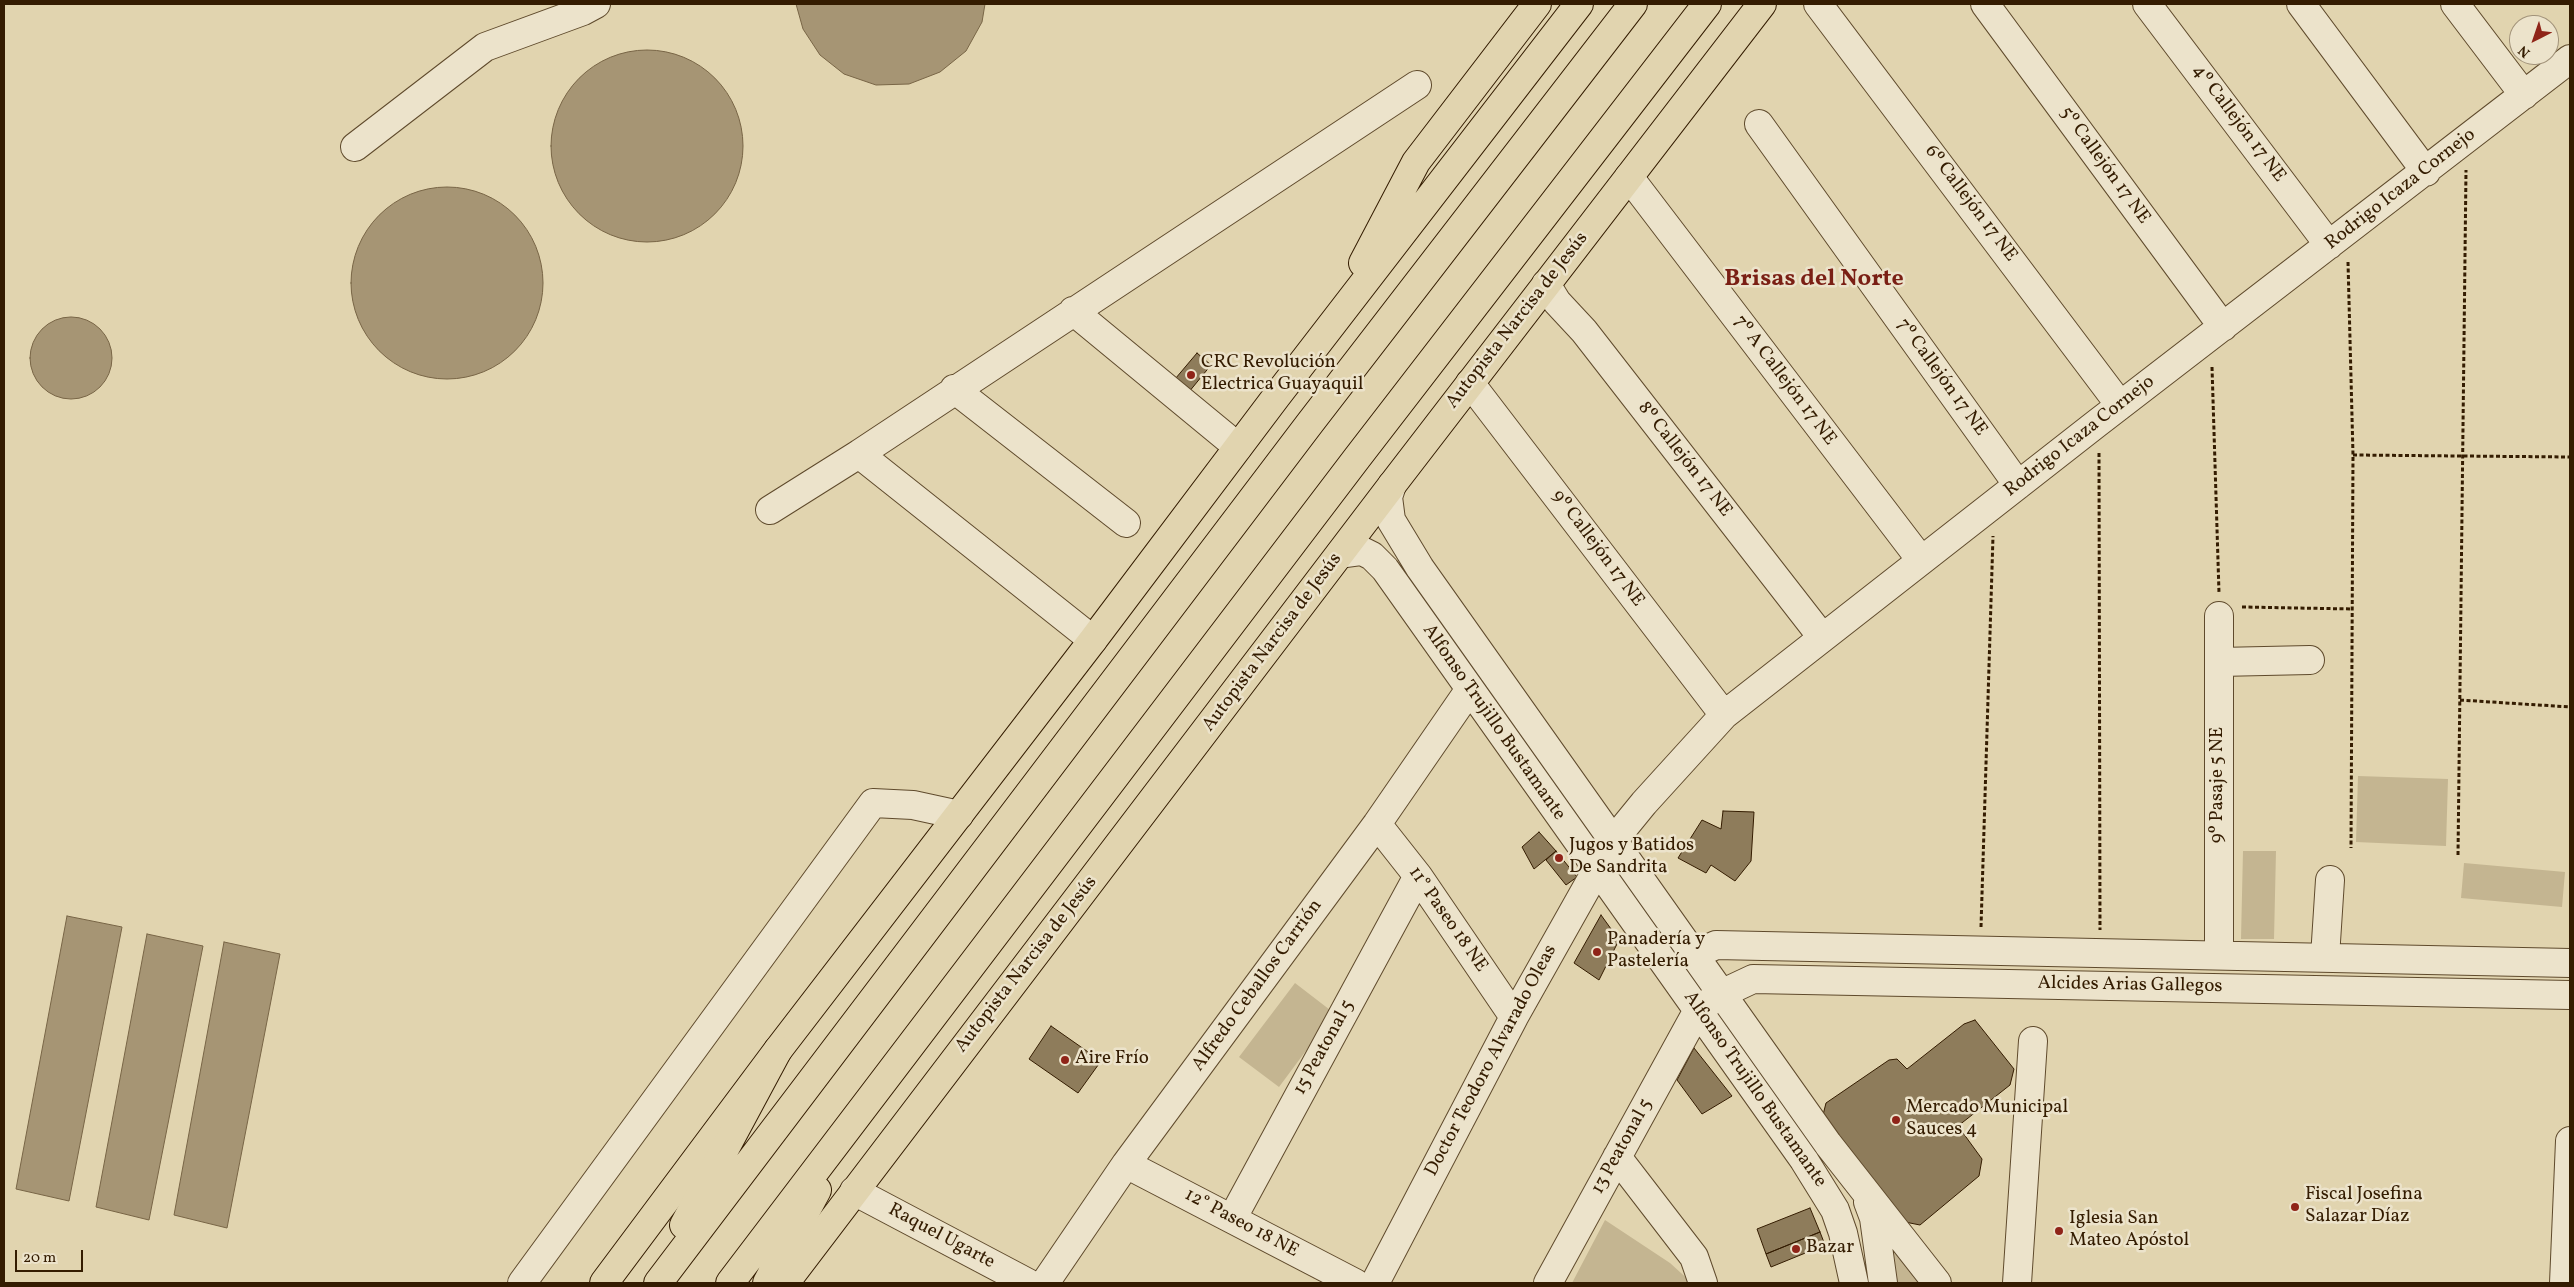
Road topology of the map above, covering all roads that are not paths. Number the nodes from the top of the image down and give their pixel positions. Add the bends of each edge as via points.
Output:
1 (596, 4) edge
2 (1537, 4) edge
3 (1579, 4) edge
4 (1633, 4) edge
5 (1707, 4) edge
6 (1762, 4) edge
7 (1818, 4) edge
8 (1985, 4) edge
9 (2147, 4) edge
10 (2301, 4) edge
11 (2455, 4) edge
12 (2570, 59) edge
13 (1417, 85) dead end
14 (2524, 95) junction
15 (1759, 124) dead end
16 (355, 147) dead end
17 (2426, 172) junction
18 (1629, 177) junction
19 (2338, 239) junction
20 (1546, 284) junction
21 (1073, 311) junction
22 (1329, 328) junction
23 (2217, 332) junction
24 (1470, 383) junction
25 (954, 389) junction
26 (2120, 405) junction
27 (1238, 447) junction
28 (859, 454) junction
29 (1392, 485) junction
30 (2018, 485) junction
31 (770, 510) dead end
32 (1126, 523) dead end
33 (1340, 554) junction
34 (1921, 560) junction
35 (2219, 611) road end
36 (1822, 637) junction
37 (1093, 640) junction
38 (2310, 660) dead end
39 (2219, 662) junction
40 (1470, 689) junction
41 (1724, 716) junction
42 (959, 815) junction
43 (1377, 824) junction
44 (1613, 841) junction
45 (1596, 870) junction
46 (1418, 876) junction
47 (2330, 880) dead end
48 (1694, 955) junction
49 (2219, 955) junction
50 (2325, 957) junction
51 (2570, 963) edge
52 (1721, 994) junction
53 (2570, 996) edge
54 (1698, 1010) junction
55 (1514, 1017) junction
56 (2033, 1041) dead end
57 (778, 1050) junction
58 (859, 1111) junction
59 (2570, 1141) edge
60 (1617, 1158) junction
61 (1126, 1164) junction
62 (1858, 1185) junction
63 (854, 1191) junction
64 (1232, 1219) junction
65 (1853, 1278) edge
66 (522, 1283) edge
67 (604, 1283) edge
68 (653, 1283) edge
69 (658, 1283) edge
70 (730, 1283) edge
71 (767, 1283) edge
72 (785, 1283) edge
73 (1028, 1283) edge
74 (1045, 1283) edge
75 (1355, 1283) edge
76 (1375, 1283) edge
77 (1548, 1283) edge
78 (1703, 1283) edge
79 (1882, 1283) edge
80 (1937, 1283) edge
81 (2017, 1283) edge
82 (2564, 1283) edge

1 - 16 street via 485,47
2 - 22 main road via 1416,162
3 - 22 main road
4 - 69 main road via 1310,423
5 - 58 main road
6 - 18 main road, Autopista Narcisa de Jesús
7 - 26 street, 6º Callejón 17 NE
8 - 23 street, 5º Callejón 17 NE
9 - 19 street, 4º Callejón 17 NE
10 - 17 street
11 - 14 street
12 - 14 street, Rodrigo Icaza Cornejo
13 - 21 street
14 - 17 street, Rodrigo Icaza Cornejo
15 - 30 street, 7º Callejón 17 NE
17 - 19 street, Rodrigo Icaza Cornejo
18 - 20 main road, Autopista Narcisa de Jesús
18 - 34 street, 7º A Callejón 17 NE
19 - 23 street, Rodrigo Icaza Cornejo
20 - 24 main road, Autopista Narcisa de Jesús
20 - 36 street, 8º Callejón 17 NE
21 - 25 street
21 - 27 street
22 - 27 main road
23 - 26 street, Rodrigo Icaza Cornejo
24 - 29 main road, Autopista Narcisa de Jesús
24 - 41 street, 9º Callejón 17 NE
25 - 28 street
25 - 32 street
26 - 30 street, Rodrigo Icaza Cornejo
27 - 37 main road
28 - 31 street
28 - 37 street
29 - 33 main road, Autopista Narcisa de Jesús
29 - 44 street, Alfonso Trujillo Bustamante via 1388,497 1392,520 1420,568
30 - 34 street, Rodrigo Icaza Cornejo
33 - 40 street, Alfonso Trujillo Bustamante via 1362,551 1385,569
33 - 63 main road, Autopista Narcisa de Jesús
34 - 36 street, Rodrigo Icaza Cornejo
35 - 39 street, 9º Pasaje 5 NE
36 - 41 street, Rodrigo Icaza Cornejo
37 - 42 main road
38 - 39 street
39 - 49 street, 9º Pasaje 5 NE
40 - 43 street, Alfredo Ceballos Carrión
40 - 45 street, Alfonso Trujillo Bustamante
41 - 44 street, Rodrigo Icaza Cornejo
42 - 57 main road
42 - 66 street via 913,805 873,803
43 - 46 street, 11° Paseo 18 NE
43 - 61 street, Alfredo Ceballos Carrión
44 - 45 street, Doctor Teodoro Alvarado Oleas
44 - 48 street, Alfonso Trujillo Bustamante
45 - 54 street, Alfonso Trujillo Bustamante
45 - 55 street, Doctor Teodoro Alvarado Oleas
46 - 55 street, 11° Paseo 18 NE
46 - 64 street, 15 Peatonal 5
47 - 50 street
48 - 49 street, Alcides Arias Gallegos via 1716,945
48 - 52 street, Alfonso Trujillo Bustamante
49 - 50 street, Alcides Arias Gallegos
50 - 51 street, Alcides Arias Gallegos
52 - 53 street, Alcides Arias Gallegos via 1762,978
52 - 54 street, Alcides Arias Gallegos
52 - 62 street, Alfonso Trujillo Bustamante
54 - 60 street, 13 Peatonal 5
54 - 65 street, Alfonso Trujillo Bustamante via 1825,1190 1844,1233
55 - 76 street, Doctor Teodoro Alvarado Oleas
56 - 81 street
57 - 67 main road
57 - 68 main road
58 - 70 main road
58 - 71 main road
59 - 82 street
60 - 77 street, 13 Peatonal 5
60 - 78 street via 1694,1257
61 - 64 street, 12° Paseo 18 NE
61 - 74 street, Alfredo Ceballos Carrión
62 - 79 street via 1874,1218
62 - 80 street
63 - 72 main road, Autopista Narcisa de Jesús
63 - 73 street, Raquel Ugarte
64 - 75 street, 12° Paseo 18 NE

